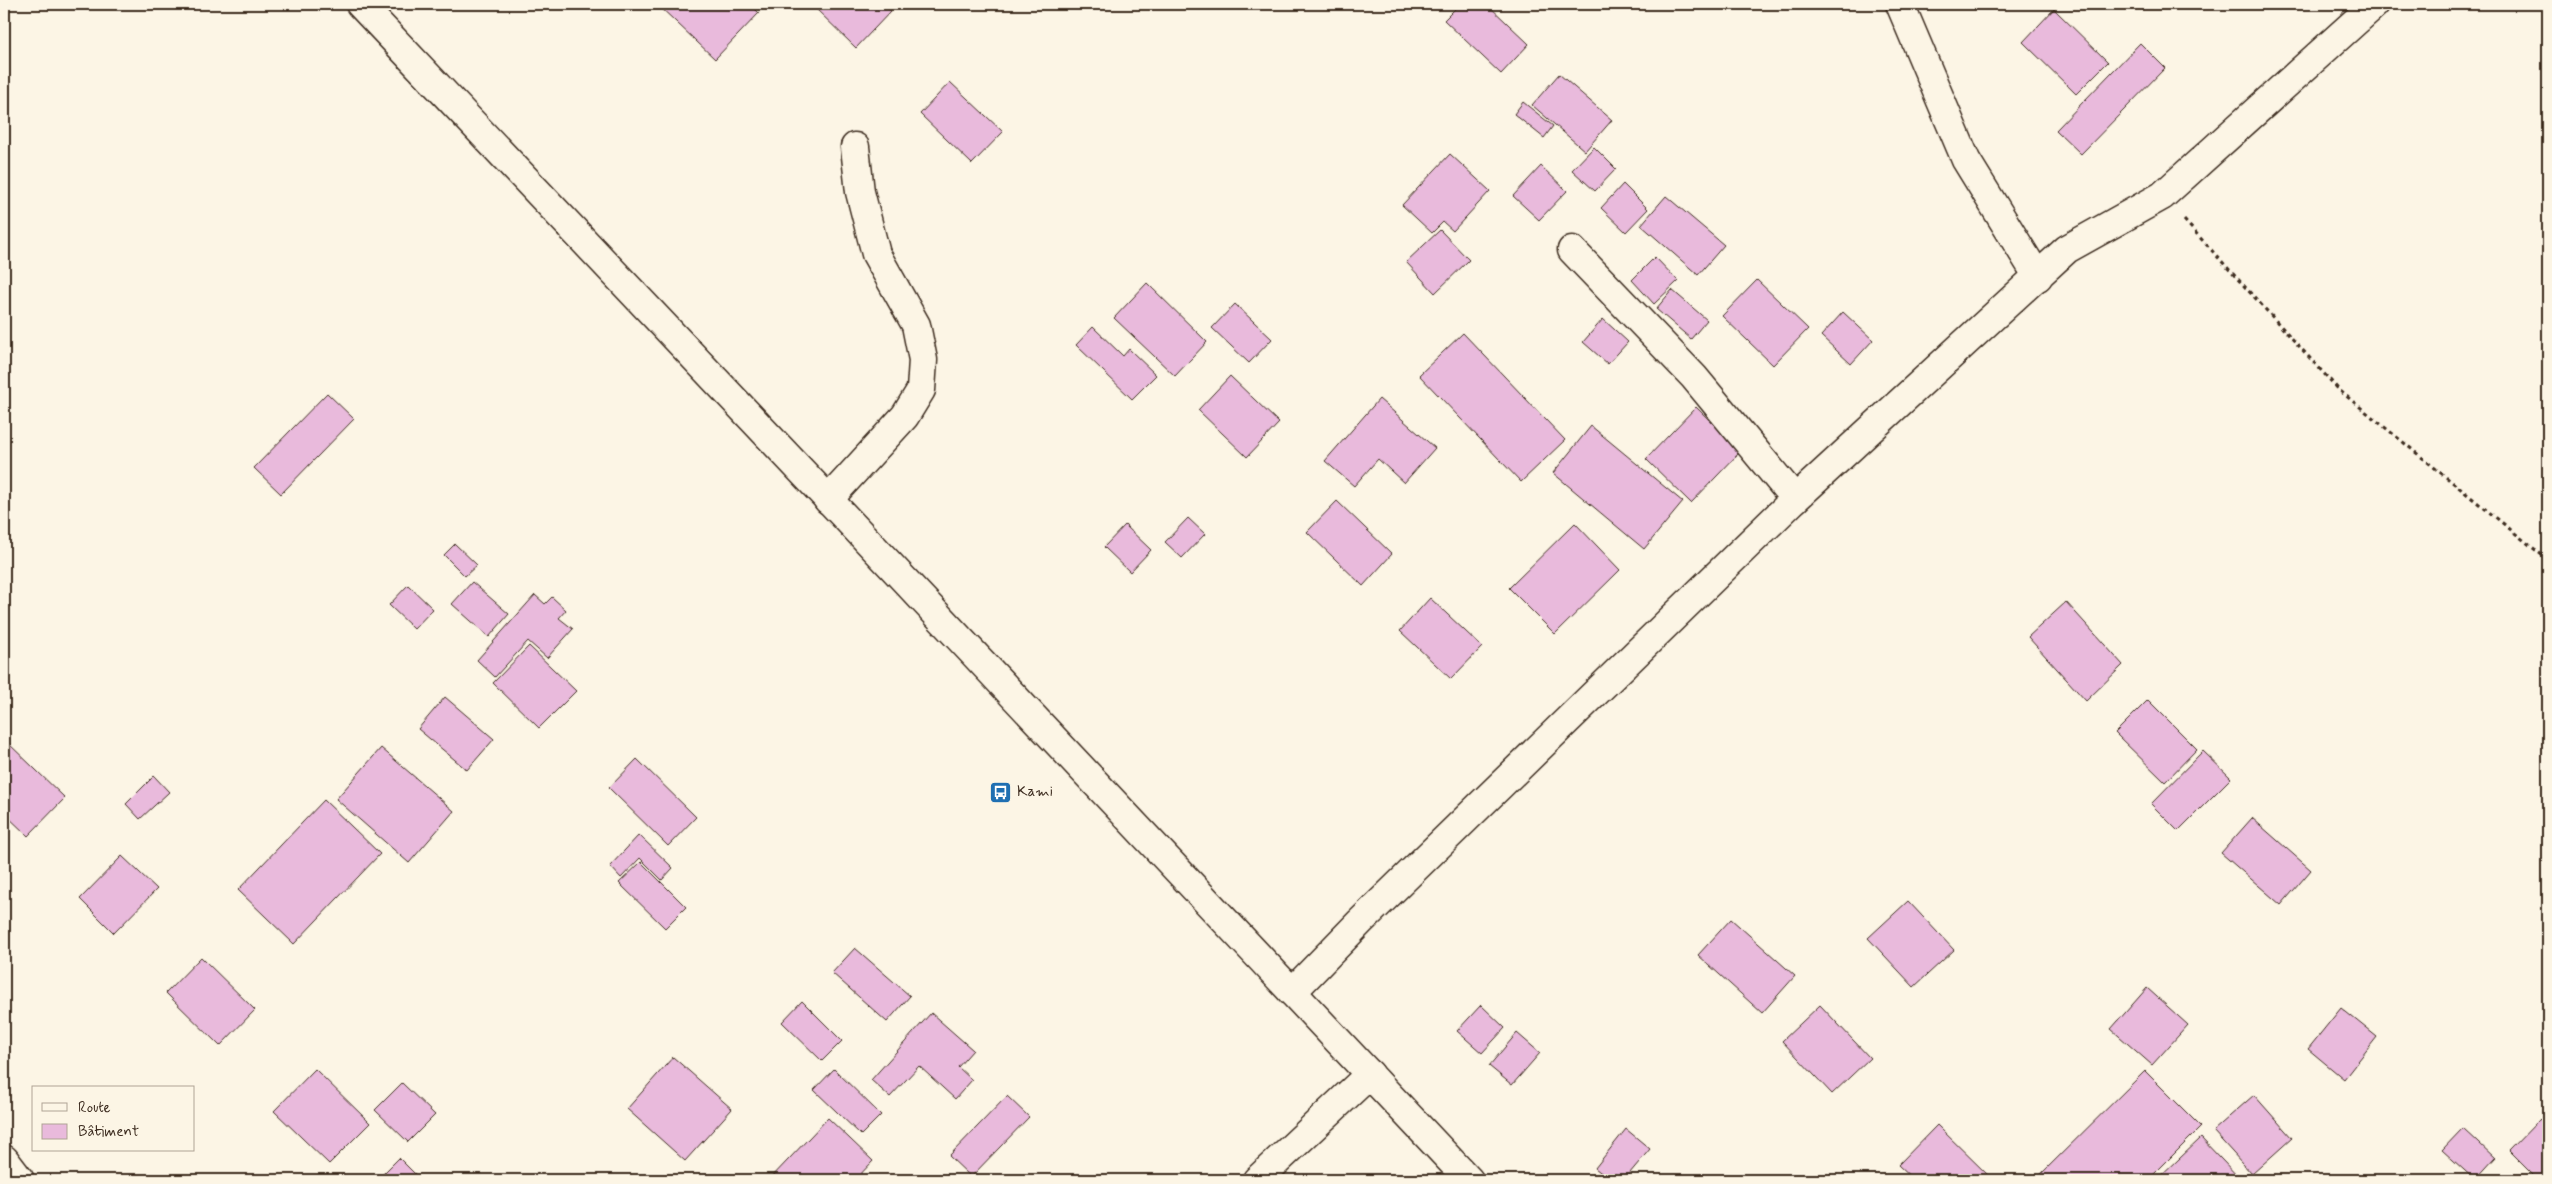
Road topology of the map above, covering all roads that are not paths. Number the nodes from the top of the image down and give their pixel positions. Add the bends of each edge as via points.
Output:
1 (360, 4) edge
2 (1900, 4) edge
3 (2376, 4) edge
4 (855, 147) dead end
5 (1572, 250) dead end
6 (2038, 277) junction
7 (1795, 499) junction
8 (828, 500) junction
9 (1292, 992) junction
10 (1370, 1074) junction
11 (4, 1159) edge
12 (20, 1180) edge
13 (1258, 1180) edge
14 (1469, 1180) edge

1 - 8 street
2 - 6 street via 1966,160
3 - 6 street via 2162,196 2066,249
4 - 8 street via 860,192 876,254 916,325 923,360 921,390 905,416
5 - 7 street via 1694,377
6 - 7 street
7 - 9 street
8 - 9 street via 930,604
9 - 10 street
10 - 13 street
10 - 14 street
11 - 12 street

